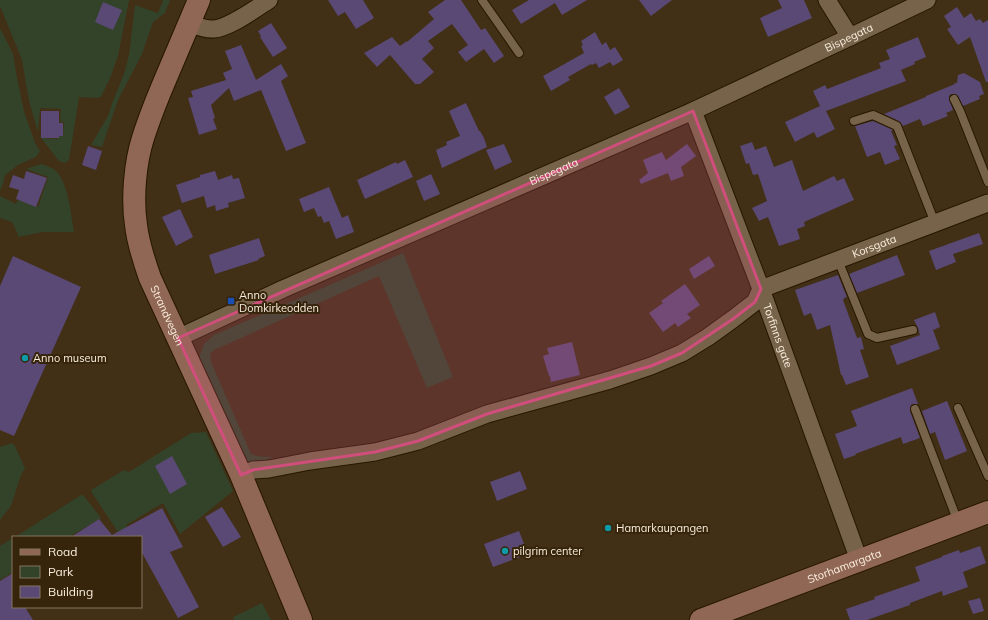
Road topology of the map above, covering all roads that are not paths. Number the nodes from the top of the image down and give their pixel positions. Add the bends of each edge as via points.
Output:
1 (199, 0) edge
2 (269, 0) edge
3 (482, 0) edge
4 (828, 0) edge
5 (926, 0) edge
6 (196, 26) junction
7 (850, 37) junction
8 (519, 52) dead end
9 (954, 99) dead end
10 (693, 111) junction
11 (854, 121) dead end
12 (988, 182) edge
13 (988, 203) edge
14 (934, 223) junction
15 (838, 260) junction
16 (761, 289) junction
17 (913, 330) dead end
18 (178, 338) junction
19 (958, 408) dead end
20 (915, 409) dead end
21 (241, 475) junction
22 (988, 476) edge
23 (988, 512) edge
24 (958, 523) junction
25 (859, 560) junction
26 (301, 620) edge
27 (701, 620) edge

1 - 6 main road, Strandvegen
2 - 6 street via 224,27 213,29
3 - 8 lane
4 - 7 street
5 - 7 street, Bispegata
6 - 18 main road, Strandvegen via 151,112 142,140 134,187 140,247 150,278
7 - 10 street, Bispegata
9 - 12 lane
10 - 16 street, Torfinns gate
10 - 18 street, Bispegata via 283,289
11 - 14 lane via 873,115 897,126
13 - 14 street, Korsgata
14 - 15 street, Korsgata
15 - 16 street, Korsgata
15 - 17 lane via 868,334 877,338
16 - 21 street via 755,302 708,337 651,366 487,414 418,441 375,452 253,470
16 - 25 street, Torfinns gate
18 - 21 main road, Strandvegen
19 - 22 lane
20 - 24 lane
21 - 26 main road, Strandvegen
23 - 24 main road, Storhamargata
24 - 25 main road, Storhamargata
25 - 27 main road, Storhamargata

